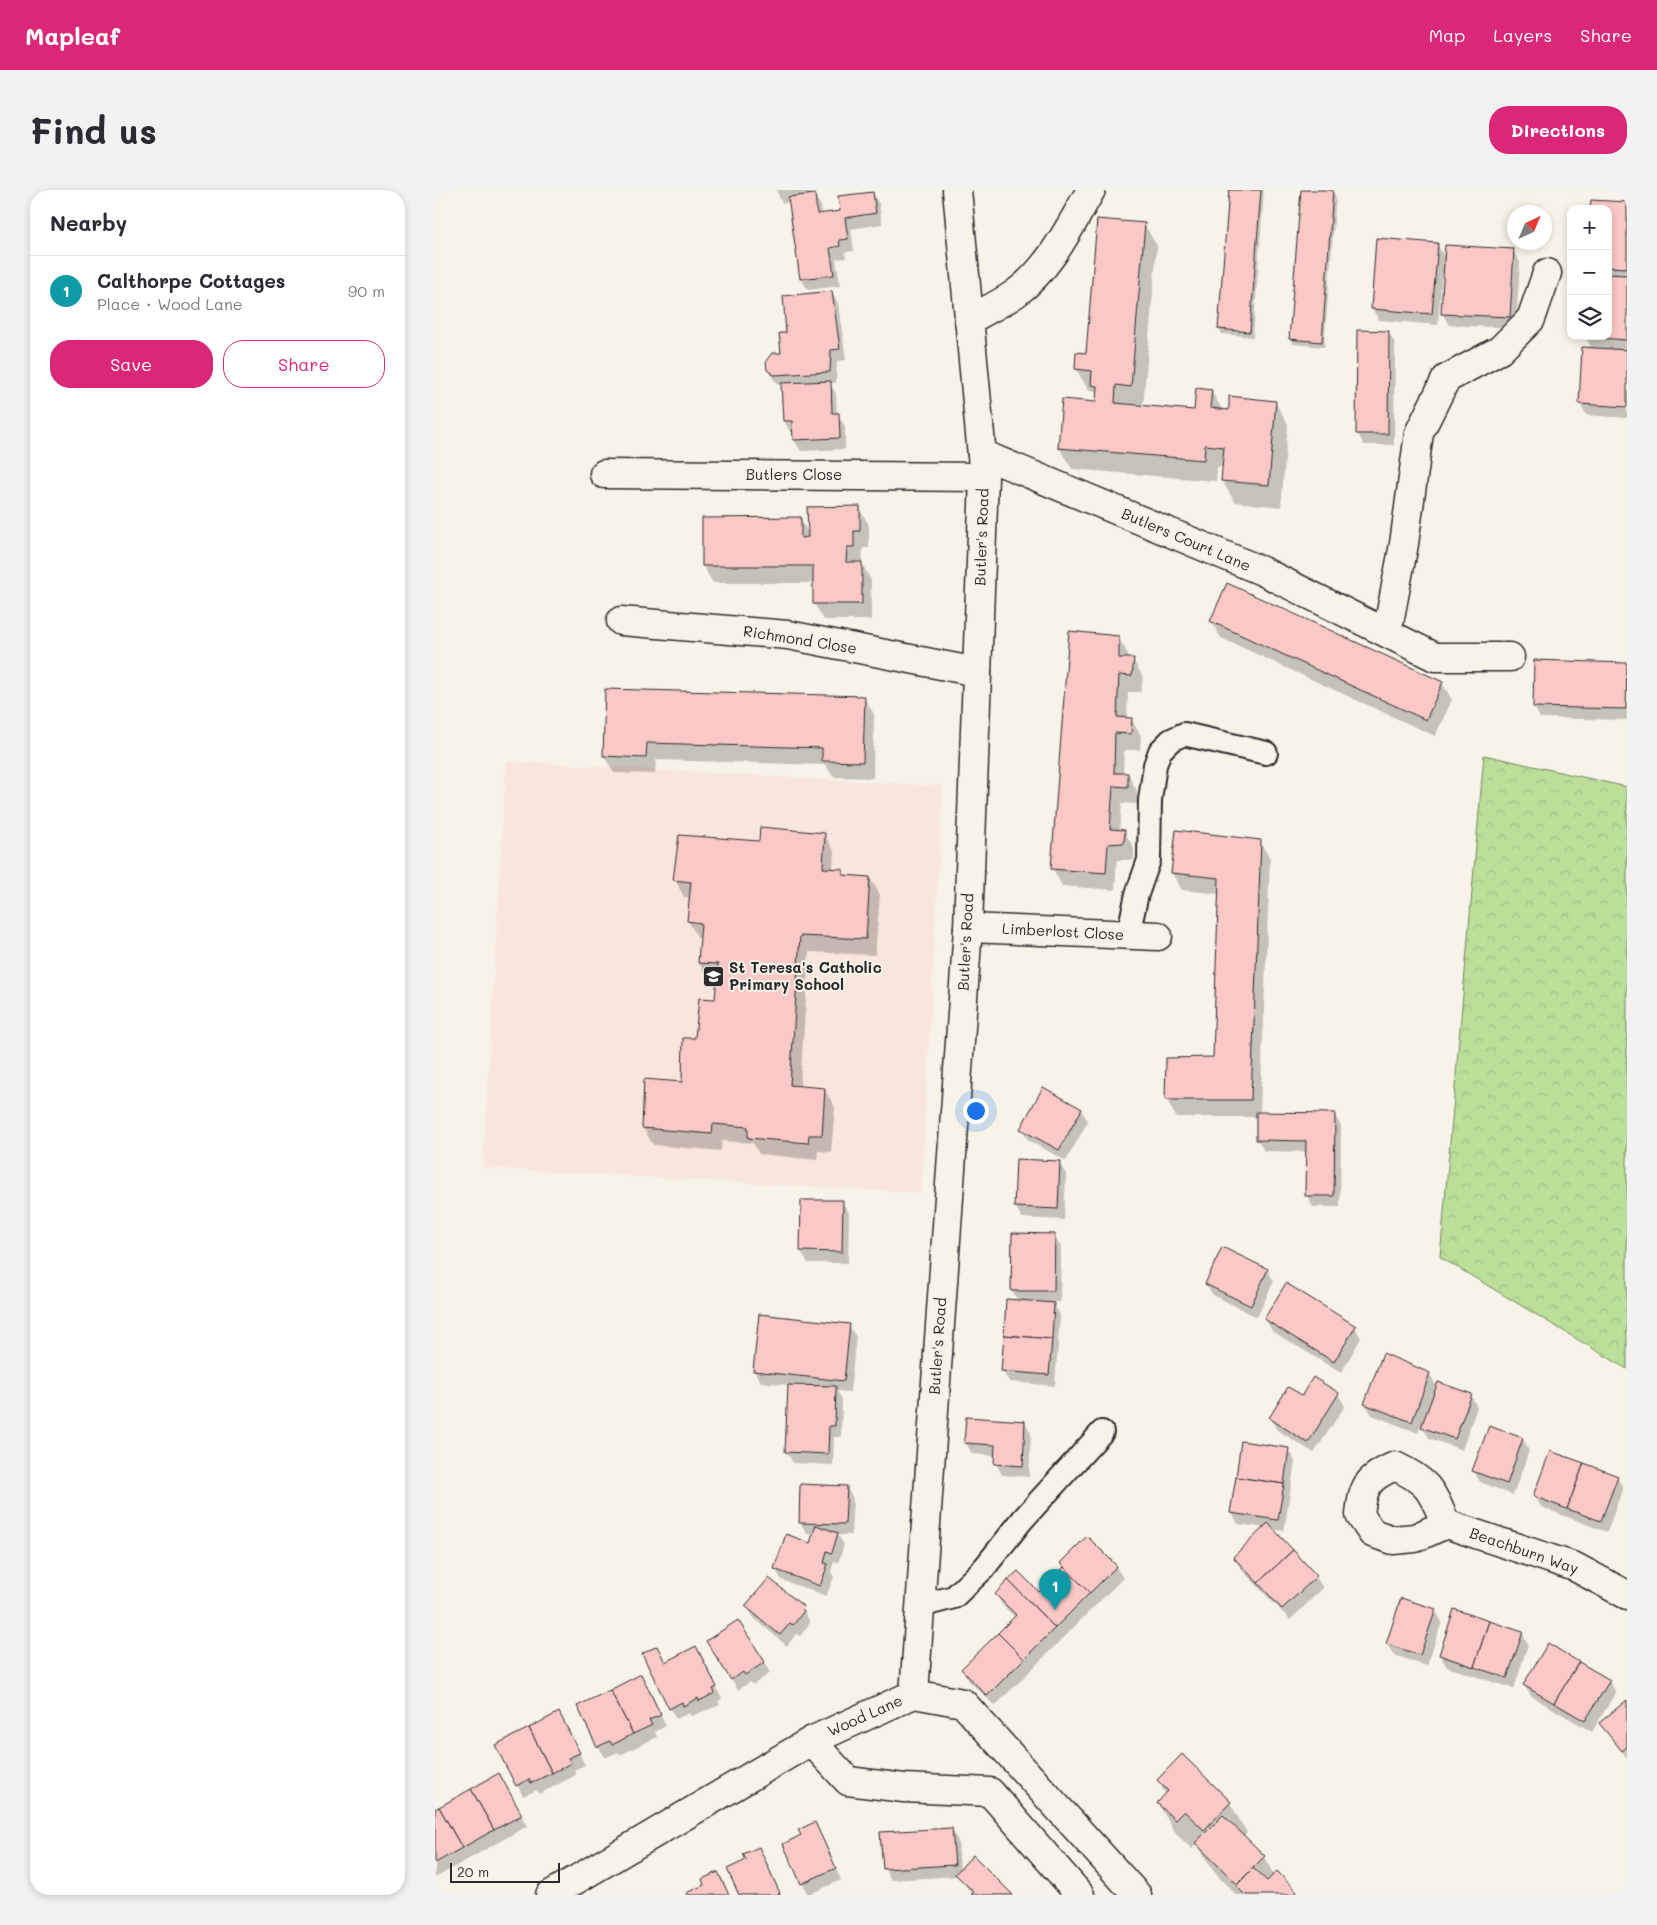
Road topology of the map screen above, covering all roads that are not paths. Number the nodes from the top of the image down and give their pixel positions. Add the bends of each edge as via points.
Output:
1 (957, 190) edge
2 (1091, 190) edge
3 (1547, 273) dead end
4 (969, 320) junction
5 (983, 466) junction
6 (604, 474) dead end
7 (621, 621) dead end
8 (1387, 633) junction
9 (1510, 657) dead end
10 (977, 672) junction
11 (1266, 753) dead end
12 (968, 928) junction
13 (1128, 935) junction
14 (1158, 936) dead end
15 (1102, 1432) dead end
16 (1446, 1524) dead end
17 (1627, 1595) edge
18 (920, 1606) junction
19 (914, 1694) junction
20 (811, 1741) junction
21 (550, 1895) edge
22 (1080, 1895) edge
23 (1137, 1895) edge

1 - 4 street, Butler's Road
2 - 4 street via 1068,232 1042,268 1017,293
3 - 8 street via 1531,319 1500,350 1446,379 1419,434
4 - 5 street, Butler's Road
5 - 6 street, Butlers Close
5 - 8 street, Butlers Court Lane via 1262,571
5 - 10 street, Butler's Road
7 - 10 street, Richmond Close via 788,635
8 - 9 street, Butlers Court Lane via 1435,657
10 - 12 street, Butler's Road
11 - 13 lane via 1184,734 1171,740 1160,751 1150,800 1149,860
12 - 13 street, Limberlost Close
12 - 18 street, Butler's Road
13 - 14 street, Limberlost Close
15 - 18 lane via 1023,1519 984,1568 953,1597
16 - 17 street, Beachburn Way via 1575,1567
18 - 19 street, Butler's Road
19 - 20 street, Wood Lane
19 - 23 street, Wood Lane via 963,1703
20 - 21 street, Wood Lane
20 - 22 street via 848,1781 904,1788 990,1792

